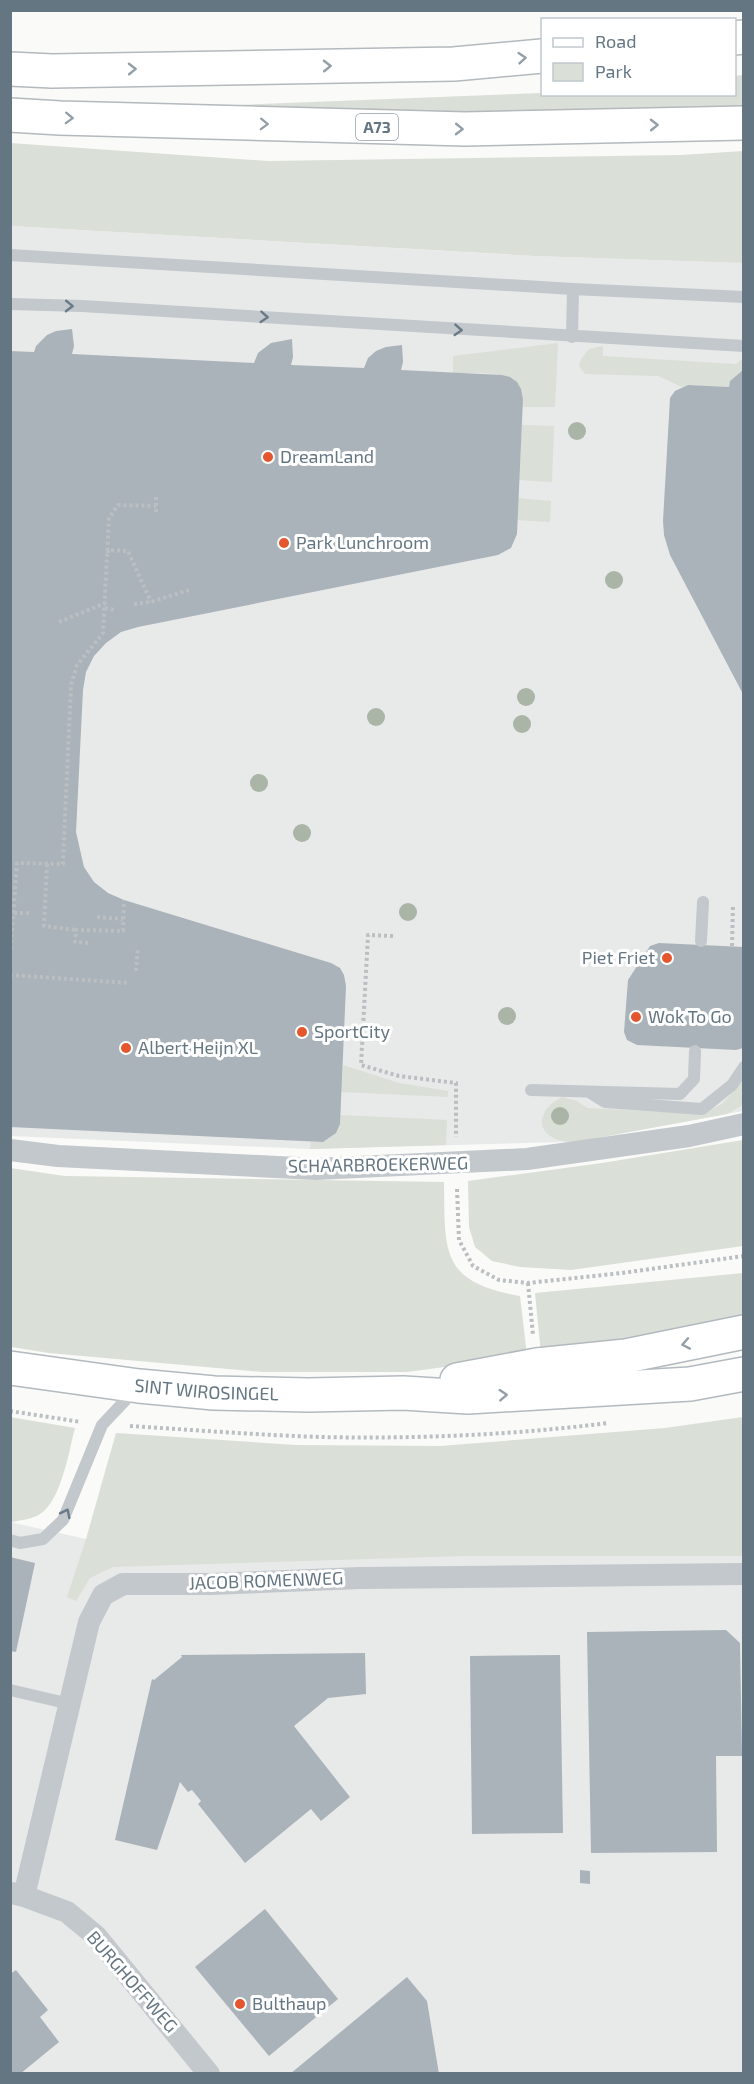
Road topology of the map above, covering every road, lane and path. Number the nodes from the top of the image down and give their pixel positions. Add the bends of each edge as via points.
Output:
1 (541, 56) edge
2 (10, 69) edge
3 (10, 115) edge
4 (744, 123) edge
5 (10, 255) edge
6 (573, 289) junction
7 (744, 297) edge
8 (10, 304) edge
9 (572, 337) junction
10 (744, 346) edge
11 (156, 497) dead end
12 (156, 506) junction
13 (156, 514) dead end
14 (189, 590) dead end
15 (108, 602) dead end
16 (151, 602) junction
17 (134, 604) dead end
18 (100, 605) junction
19 (104, 609) junction
20 (115, 610) junction
21 (59, 622) dead end
22 (47, 863) dead end
23 (124, 900) dead end
24 (703, 902) dead end
25 (733, 904) dead end
26 (14, 913) junction
27 (29, 914) dead end
28 (97, 917) dead end
29 (123, 919) junction
30 (76, 930) junction
31 (701, 942) dead end
32 (88, 943) dead end
33 (732, 946) dead end
34 (138, 947) dead end
35 (10, 954) edge
36 (136, 971) dead end
37 (10, 975) edge
38 (129, 983) dead end
39 (695, 1051) dead end
40 (744, 1067) edge
41 (531, 1090) dead end
42 (588, 1092) junction
43 (744, 1124) edge
44 (10, 1150) edge
45 (744, 1332) edge
46 (10, 1368) edge
47 (744, 1374) edge
48 (139, 1386) junction
49 (403, 1393) junction
50 (10, 1540) edge
51 (744, 1574) edge
52 (10, 1690) edge
53 (70, 1704) junction
54 (17, 1895) edge
55 (210, 2073) edge

2 -> 1 main road via 454,64
3 -> 4 main road, A73 via 465,129
5 - 6 lane
6 - 7 lane
6 - 9 lane
8 -> 9 lane
9 - 10 lane
11 - 12 path
12 - 13 path
12 - 19 path via 118,505 109,518
14 - 16 path
15 - 18 path
16 - 17 path
16 - 20 path via 128,551 108,550 105,610
18 - 20 path via 105,610
18 - 21 path
19 - 20 path
19 - 26 path via 103,633 77,665 71,685 63,864 17,863
22 - 30 path via 44,926
23 - 29 path
24 - 31 lane
25 - 33 path
26 - 27 path
26 - 35 path
28 - 29 path
29 - 30 path via 123,932
30 - 32 path via 75,942
34 - 36 path
37 - 38 path
39 - 42 lane via 694,1079 680,1094
40 - 42 lane via 732,1085 702,1109 605,1102
41 - 42 lane
43 - 44 street, SCHAARBROEKERWEG via 527,1160 316,1169 58,1156
45 -> 49 main road, SINT WIROSINGEL via 626,1356 537,1365
46 - 48 main road, SINT WIROSINGEL
49 -> 47 main road, SINT WIROSINGEL via 489,1396 690,1384
48 - 49 main road, SINT WIROSINGEL via 214,1393
50 -> 48 lane via 43,1539 63,1520 102,1425
51 - 53 street, JACOB ROMENWEG via 123,1584 103,1595 89,1622
52 - 53 lane
53 - 54 street, JACOB ROMENWEG
54 - 55 street, BURGHOFFWEG via 67,1912 96,1936

